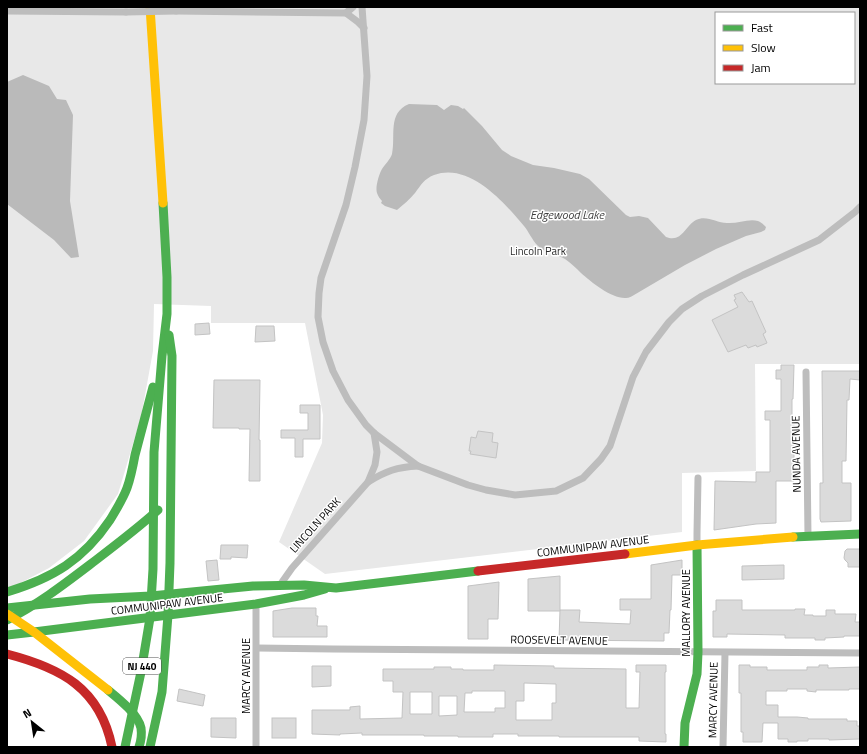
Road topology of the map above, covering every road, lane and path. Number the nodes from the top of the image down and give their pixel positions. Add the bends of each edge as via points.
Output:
1 (150, 7) edge
2 (354, 7) edge
3 (362, 7) edge
4 (7, 11) edge
5 (346, 13) junction
6 (364, 28) junction
7 (860, 208) edge
8 (167, 314) junction
9 (162, 356) junction
10 (806, 372) dead end
11 (374, 433) junction
12 (418, 466) junction
13 (698, 478) dead end
14 (368, 482) junction
15 (170, 499) junction
16 (154, 514) junction
17 (860, 534) edge
18 (808, 536) junction
19 (697, 545) junction
20 (280, 585) junction
21 (329, 588) junction
22 (7, 592) edge
23 (169, 594) junction
24 (151, 596) junction
25 (256, 604) junction
26 (33, 605) junction
27 (7, 608) edge
28 (168, 615) junction
29 (9, 617) edge
30 (150, 618) junction
31 (34, 632) junction
32 (7, 636) edge
33 (257, 648) junction
34 (698, 652) junction
35 (725, 652) junction
36 (860, 653) edge
37 (7, 654) edge
38 (132, 713) junction
39 (112, 747) edge
40 (125, 747) edge
41 (139, 747) edge
42 (150, 747) edge
43 (256, 747) edge
44 (684, 747) edge
45 (723, 747) edge

1 - 8 main road via 164,218
2 - 5 street
3 - 6 street, LINCOLN PARK
4 - 5 street, bridge
5 - 6 street
6 - 11 street, LINCOLN PARK via 364,120 346,205 321,278 318,317 332,371 348,400
7 - 12 street, LINCOLN PARK via 819,240 743,275 682,309 646,352 633,377 610,446 583,478 556,491 515,495 468,486
8 - 9 main road
8 - 15 main road via 172,356
9 - 16 main road, NJ 440 via 154,452
9 - 22 main road via 130,480 113,516 94,542 70,563 45,578
10 - 18 street, NUNDA AVENUE
11 - 12 street, LINCOLN PARK
11 - 14 street, LINCOLN PARK via 375,465
12 - 14 street, LINCOLN PARK via 391,470
13 - 19 street, MALLORY AVENUE
14 - 20 street, LINCOLN PARK
15 - 16 main road
15 - 23 main road, NJ 440
16 - 24 main road, NJ 440
16 - 26 main road via 77,575
17 - 18 main road, COMMUNIPAW AVENUE
18 - 19 main road, COMMUNIPAW AVENUE
19 - 21 main road, COMMUNIPAW AVENUE
19 - 34 main road, MALLORY AVENUE
20 - 21 main road, COMMUNIPAW AVENUE
20 - 23 main road, COMMUNIPAW AVENUE
21 - 25 main road, COMMUNIPAW AVENUE via 304,596
23 - 24 main road, COMMUNIPAW AVENUE
23 - 28 main road, NJ 440
24 - 26 main road, COMMUNIPAW AVENUE
24 - 30 main road, NJ 440
25 - 28 main road, COMMUNIPAW AVENUE
25 - 33 street, MARCY AVENUE
26 - 27 main road, COMMUNIPAW AVENUE
26 - 29 main road
28 - 30 main road, COMMUNIPAW AVENUE
28 - 42 main road, NJ 440 via 162,692
29 - 31 main road via 23,623
30 - 31 main road, COMMUNIPAW AVENUE
30 - 38 main road, NJ 440
31 - 32 main road, COMMUNIPAW AVENUE
31 - 38 main road
33 - 34 street, ROOSEVELT AVENUE
33 - 43 street, MARCY AVENUE
34 - 35 street, ROOSEVELT AVENUE
34 - 44 main road, MALLORY AVENUE via 697,674 685,723
35 - 36 street, ROOSEVELT AVENUE
35 - 45 street, MARCY AVENUE
37 - 39 main road via 53,669 80,687 104,720
38 - 40 main road, NJ 440
38 - 41 main road via 141,729

